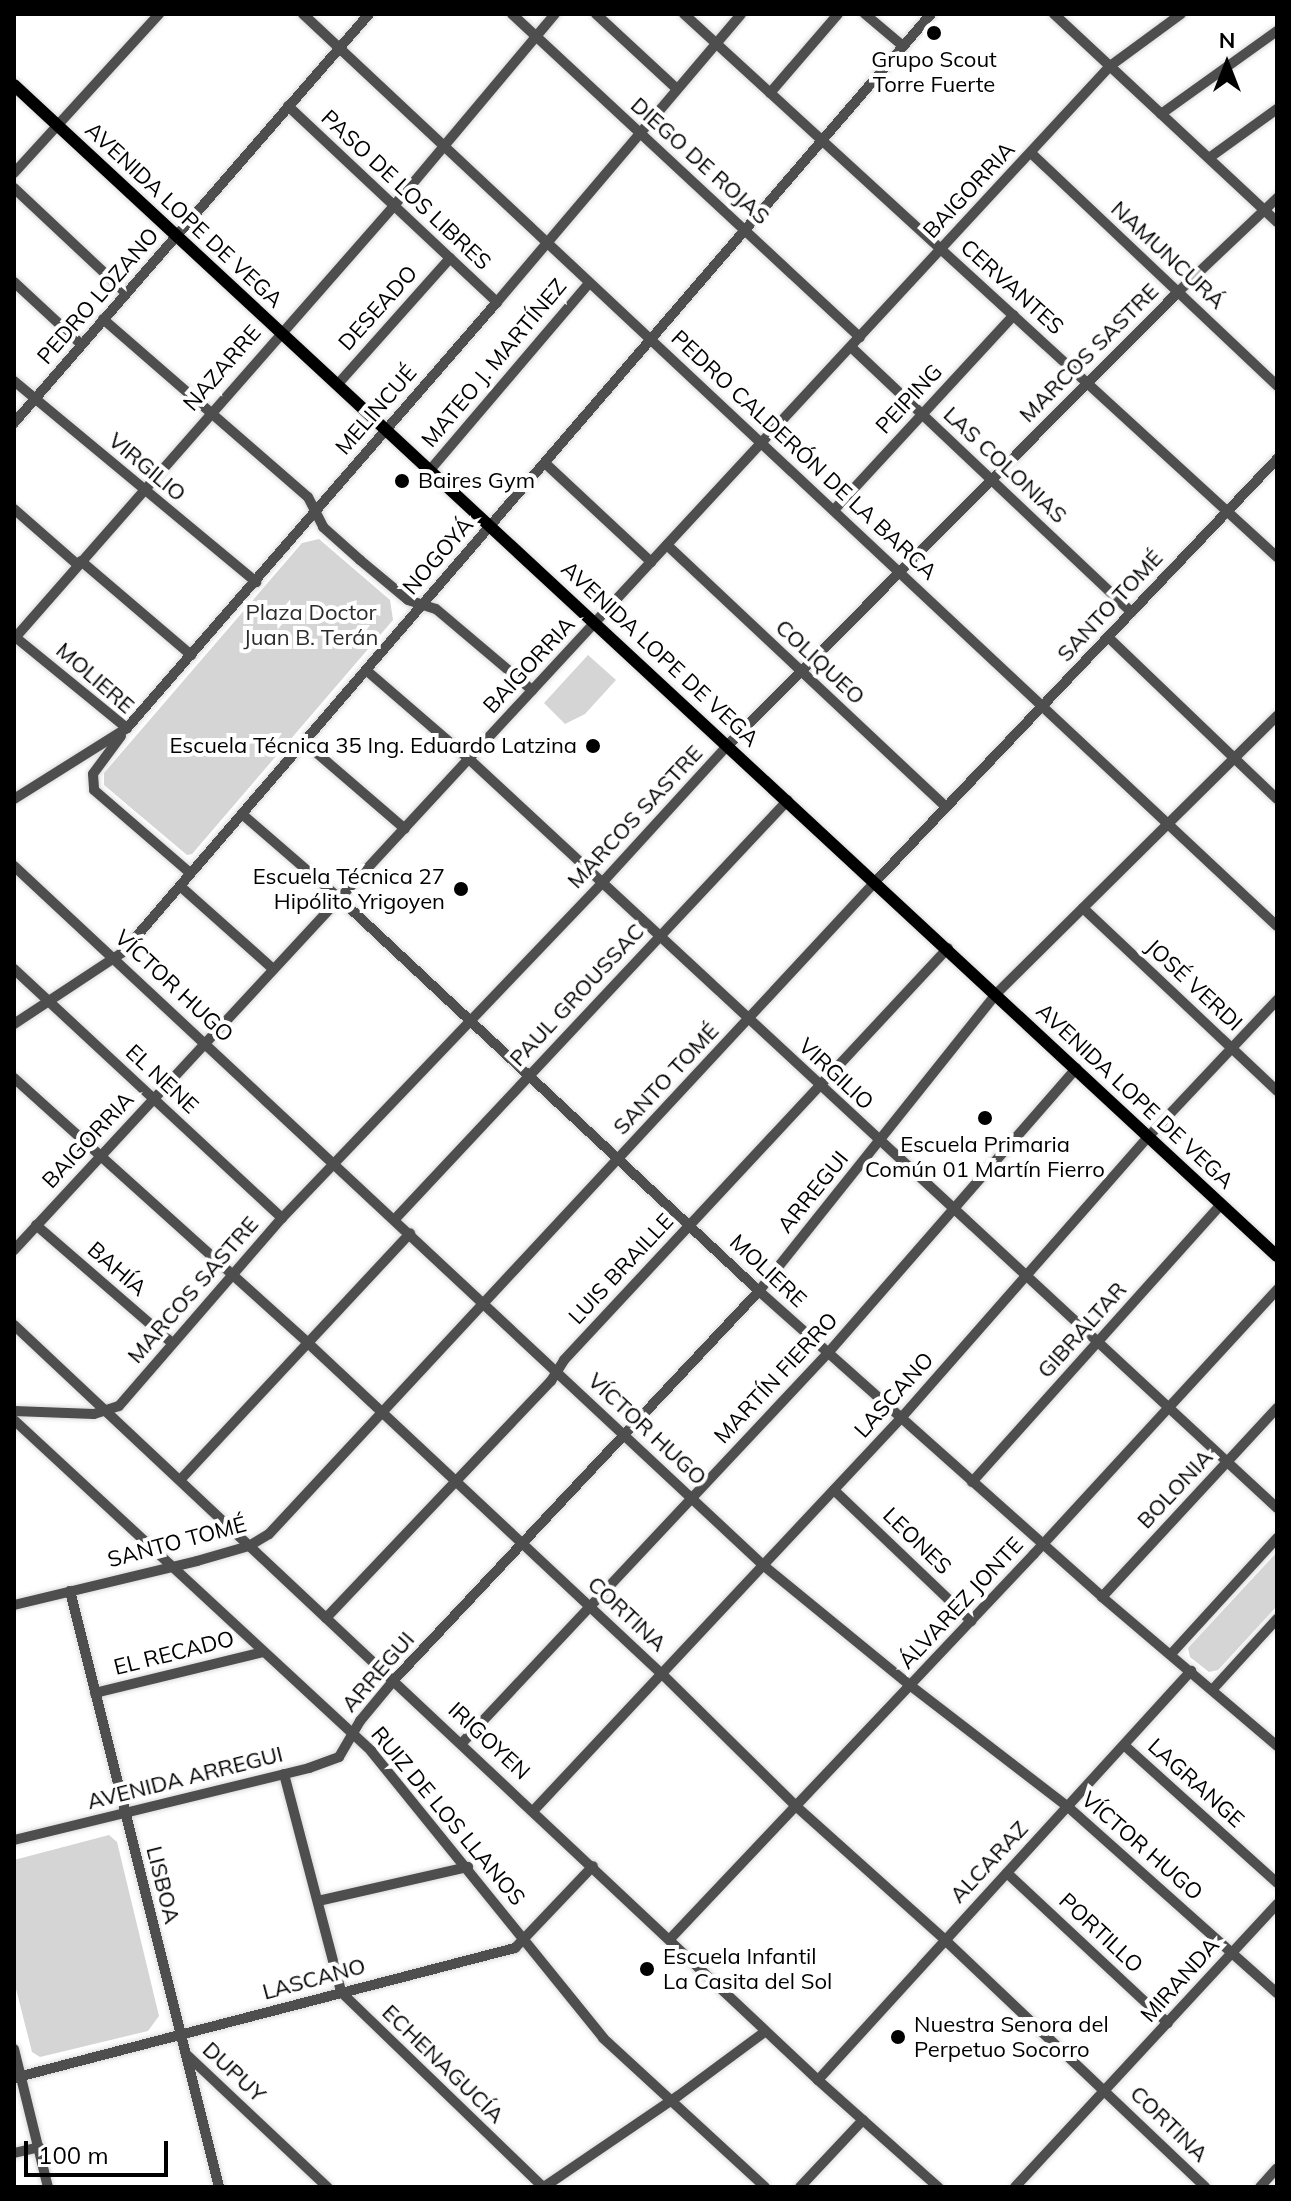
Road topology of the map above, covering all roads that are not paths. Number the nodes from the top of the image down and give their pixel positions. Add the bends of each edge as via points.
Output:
1 (159, 14) edge
2 (303, 14) edge
3 (369, 14) edge
4 (512, 14) edge
5 (555, 14) edge
6 (596, 14) edge
7 (684, 14) edge
8 (741, 14) edge
9 (838, 14) edge
10 (865, 14) edge
11 (931, 14) edge
12 (1054, 14) edge
13 (1173, 16) edge
14 (1277, 31) edge
15 (536, 36) junction
16 (716, 43) junction
17 (903, 46) junction
18 (340, 49) junction
19 (1110, 66) junction
20 (14, 85) edge
21 (677, 89) junction
22 (770, 93) junction
23 (288, 106) junction
24 (1277, 109) edge
25 (1161, 114) junction
26 (58, 125) junction
27 (639, 133) junction
28 (822, 141) junction
29 (445, 145) junction
30 (1031, 153) junction
31 (1209, 158) junction
32 (14, 173) edge
33 (14, 188) edge
34 (1277, 198) edge
35 (393, 207) junction
36 (1263, 209) junction
37 (1277, 222) edge
38 (746, 230) junction
39 (176, 236) junction
40 (545, 243) junction
41 (941, 249) junction
42 (450, 258) junction
43 (14, 282) edge
44 (589, 283) junction
45 (1178, 292) junction
46 (126, 293) junction
47 (497, 302) junction
48 (1014, 315) junction
49 (103, 319) junction
50 (280, 333) junction
51 (860, 337) junction
52 (651, 340) junction
53 (81, 344) junction
54 (851, 347) junction
55 (14, 381) edge
56 (1088, 384) junction
57 (337, 385) junction
58 (1277, 386) edge
59 (34, 400) junction
60 (210, 412) junction
61 (922, 414) junction
62 (14, 423) edge
63 (385, 429) junction
64 (761, 443) junction
65 (1277, 459) edge
66 (546, 464) junction
67 (430, 470) junction
68 (992, 479) junction
69 (143, 490) junction
70 (14, 509) edge
71 (834, 510) junction
72 (316, 511) junction
73 (1228, 511) junction
74 (490, 526) junction
75 (667, 545) junction
76 (1277, 557) edge
77 (651, 562) junction
78 (80, 563) junction
79 (899, 572) junction
80 (256, 582) junction
81 (422, 604) junction
82 (1131, 612) junction
83 (597, 622) junction
84 (15, 637) edge
85 (1108, 637) junction
86 (191, 655) junction
87 (366, 670) junction
88 (801, 671) junction
89 (532, 690) junction
90 (1043, 706) junction
91 (1277, 716) edge
92 (127, 728) junction
93 (304, 742) junction
94 (729, 744) junction
95 (1234, 758) junction
96 (469, 759) junction
97 (14, 799) edge
98 (1277, 799) edge
99 (788, 800) junction
100 (946, 807) junction
101 (242, 814) junction
102 (1167, 823) junction
103 (405, 829) junction
104 (14, 866) edge
105 (190, 873) junction
106 (876, 881) junction
107 (601, 884) junction
108 (180, 886) junction
109 (339, 898) junction
110 (1083, 908) junction
111 (1277, 926) edge
112 (659, 937) junction
113 (948, 948) junction
114 (116, 959) junction
115 (14, 969) edge
116 (273, 969) junction
117 (997, 993) junction
118 (1277, 1000) edge
119 (50, 1002) junction
120 (749, 1019) junction
121 (471, 1021) junction
122 (14, 1024) edge
123 (206, 1042) junction
124 (1231, 1048) junction
125 (1077, 1068) junction
126 (530, 1075) junction
127 (14, 1078) edge
128 (819, 1085) junction
129 (1277, 1091) edge
130 (154, 1099) junction
131 (1149, 1136) junction
132 (879, 1142) junction
133 (100, 1156) junction
134 (620, 1158) junction
135 (336, 1163) junction
136 (1221, 1204) junction
137 (953, 1209) junction
138 (282, 1218) junction
139 (395, 1219) junction
140 (689, 1224) junction
141 (36, 1225) junction
142 (410, 1233) junction
143 (14, 1250) edge
144 (1277, 1256) edge
145 (233, 1275) junction
146 (1026, 1275) junction
147 (1277, 1290) edge
148 (759, 1291) junction
149 (484, 1302) junction
150 (14, 1325) edge
151 (1097, 1342) junction
152 (172, 1343) junction
153 (308, 1343) junction
154 (828, 1353) junction
155 (557, 1371) junction
156 (1167, 1408) junction
157 (1277, 1408) edge
158 (14, 1411) edge
159 (107, 1412) junction
160 (381, 1412) junction
161 (902, 1417) junction
162 (14, 1420) edge
163 (625, 1434) junction
164 (1226, 1464) junction
165 (181, 1479) junction
166 (455, 1482) junction
167 (972, 1482) junction
168 (834, 1490) junction
169 (692, 1498) junction
170 (1277, 1508) edge
171 (1277, 1538) edge
172 (522, 1544) junction
173 (1043, 1544) junction
174 (249, 1546) junction
175 (763, 1565) junction
176 (172, 1567) junction
177 (70, 1591) junction
178 (1102, 1597) junction
179 (14, 1605) edge
180 (589, 1607) junction
181 (326, 1618) junction
182 (1277, 1619) edge
183 (971, 1621) junction
184 (263, 1652) junction
185 (1172, 1653) junction
186 (1191, 1671) junction
187 (662, 1674) junction
188 (394, 1680) junction
189 (911, 1686) junction
190 (1213, 1689) junction
191 (95, 1693) junction
192 (352, 1734) junction
193 (462, 1743) junction
194 (1124, 1745) junction
195 (1277, 1746) edge
196 (284, 1774) junction
197 (1067, 1806) junction
198 (797, 1807) junction
199 (534, 1810) junction
200 (124, 1813) junction
201 (14, 1840) edge
202 (593, 1866) junction
203 (468, 1867) junction
204 (1007, 1873) junction
205 (1277, 1883) edge
206 (318, 1901) junction
207 (1277, 1904) edge
208 (670, 1939) junction
209 (944, 1939) junction
210 (526, 1940) junction
211 (1232, 1953) junction
212 (341, 1992) junction
213 (1277, 1993) edge
214 (1168, 2023) junction
215 (766, 2031) junction
216 (180, 2035) junction
217 (14, 2049) edge
218 (184, 2052) junction
219 (17, 2077) edge
220 (818, 2080) junction
221 (1105, 2090) junction
222 (669, 2102) junction
223 (863, 2120) junction
224 (39, 2147) junction
225 (14, 2153) edge
226 (1277, 2168) edge
227 (48, 2187) edge
228 (219, 2187) edge
229 (327, 2187) edge
230 (543, 2187) edge
231 (765, 2187) edge
232 (800, 2187) edge
233 (938, 2187) edge
234 (1015, 2187) edge
235 (1205, 2187) edge
236 (1260, 2187) edge

1 - 26 street
2 - 18 street, PEDRO CALDERÓN DE LA BARCA
3 - 18 street, PEDRO LOZANO
4 - 15 street, DIEGO DE ROJAS
5 - 15 street, NAZARRE
6 - 21 street
7 - 16 street, CERVANTES
8 - 16 street, MELINCUÉ
9 - 22 street
10 - 17 street
11 - 17 street, NOGOYÁ
12 - 19 street
13 - 19 street, BAIGORRIA
14 - 25 street
15 - 27 street, DIEGO DE ROJAS
15 - 29 street, NAZARRE
16 - 21 street, MELINCUÉ
16 - 22 street, CERVANTES
17 - 28 street, NOGOYÁ
18 - 23 street, PEDRO LOZANO
18 - 29 street, PEDRO CALDERÓN DE LA BARCA
19 - 25 street
19 - 30 street, BAIGORRIA
20 - 26 main road, AVENIDA LOPE DE VEGA
21 - 27 street, MELINCUÉ
22 - 28 street, CERVANTES
23 - 35 street, PASO DE LOS LIBRES
23 - 39 street, PEDRO LOZANO
24 - 31 street
25 - 31 street
26 - 32 street
26 - 39 main road, AVENIDA LOPE DE VEGA
27 - 38 street, DIEGO DE ROJAS
27 - 40 street, MELINCUÉ
28 - 38 street, NOGOYÁ
28 - 41 street, CERVANTES
29 - 35 street, NAZARRE
29 - 40 street, PEDRO CALDERÓN DE LA BARCA
30 - 41 street, BAIGORRIA
30 - 45 street, NAMUNCURÁ
31 - 36 street
33 - 46 street
34 - 36 street, MARCOS SASTRE
35 - 42 street, PASO DE LOS LIBRES
35 - 50 street, NAZARRE
36 - 37 street
36 - 45 street, MARCOS SASTRE
38 - 51 street, DIEGO DE ROJAS
38 - 52 street, NOGOYÁ
39 - 46 street, PEDRO LOZANO
39 - 50 main road, AVENIDA LOPE DE VEGA
40 - 44 street, PEDRO CALDERÓN DE LA BARCA
40 - 47 street, MELINCUÉ
41 - 48 street, CERVANTES
41 - 51 street, BAIGORRIA
42 - 47 street, PASO DE LOS LIBRES
42 - 57 street, DESEADO
43 - 53 street
44 - 52 street, PEDRO CALDERÓN DE LA BARCA
44 - 67 street, MATEO J. MARTÍNEZ
45 - 56 street, MARCOS SASTRE
45 - 58 street, NAMUNCURÁ
46 - 49 street, PEDRO LOZANO
47 - 63 street, MELINCUÉ
48 - 56 street, CERVANTES
48 - 61 street, PEIPING
49 - 53 street, PEDRO LOZANO
49 - 60 street
50 - 57 main road, AVENIDA LOPE DE VEGA
50 - 60 street, NAZARRE
51 - 54 street, BAIGORRIA
52 - 64 street, PEDRO CALDERÓN DE LA BARCA
52 - 66 street, NOGOYÁ
53 - 59 street, PEDRO LOZANO
54 - 61 street, LAS COLONIAS
54 - 64 street, BAIGORRIA
55 - 59 street, VIRGILIO
56 - 68 street, MARCOS SASTRE
56 - 73 street, CERVANTES
57 - 63 main road, AVENIDA LOPE DE VEGA
59 - 62 street, PEDRO LOZANO
59 - 69 street, VIRGILIO
60 - 69 street, NAZARRE
60 - 72 street via 308,497
61 - 68 street, LAS COLONIAS
61 - 71 street, PEIPING
63 - 67 main road, AVENIDA LOPE DE VEGA
63 - 72 street, MELINCUÉ
64 - 71 street, PEDRO CALDERÓN DE LA BARCA
64 - 75 street, BAIGORRIA
65 - 73 street, SANTO TOMÉ
66 - 74 street, NOGOYÁ
66 - 77 street
67 - 74 main road, AVENIDA LOPE DE VEGA
68 - 79 street, MARCOS SASTRE
68 - 82 street, LAS COLONIAS
69 - 78 street, NAZARRE
69 - 80 street, VIRGILIO
70 - 78 street
71 - 79 street, PEDRO CALDERÓN DE LA BARCA
72 - 80 street, MELINCUÉ
72 - 81 street via 323,527 341,544 408,600
73 - 76 street, CERVANTES
73 - 82 street, SANTO TOMÉ
74 - 81 street, NOGOYÁ
74 - 83 main road, AVENIDA LOPE DE VEGA
75 - 77 street, BAIGORRIA
75 - 88 street, COLIQUEO
77 - 83 street, BAIGORRIA
78 - 84 street, NAZARRE
78 - 86 street
79 - 88 street, MARCOS SASTRE
79 - 90 street, PEDRO CALDERÓN DE LA BARCA
80 - 86 street, MELINCUÉ
81 - 87 street, NOGOYÁ
81 - 89 street via 436,609
82 - 85 street, SANTO TOMÉ
83 - 89 street, BAIGORRIA
83 - 94 main road, AVENIDA LOPE DE VEGA
84 - 92 street, MOLIERE
85 - 90 street, SANTO TOMÉ
85 - 95 street
86 - 92 street, MELINCUÉ
87 - 93 street, NOGOYÁ
87 - 96 street, VIRGILIO
88 - 94 street, MARCOS SASTRE
88 - 100 street, COLIQUEO
89 - 96 street, BAIGORRIA
90 - 100 street, SANTO TOMÉ
90 - 102 street, PEDRO CALDERÓN DE LA BARCA
91 - 95 street, ARREGUI
92 - 97 street, MELINCUÉ
92 - 105 street, MOLIERE via 91,781 99,797
93 - 101 street, NOGOYÁ
93 - 103 street
94 - 99 main road, AVENIDA LOPE DE VEGA
94 - 107 street, MARCOS SASTRE
95 - 98 street
95 - 102 street, ARREGUI
96 - 103 street, BAIGORRIA
96 - 107 street, VIRGILIO
99 - 106 main road, AVENIDA LOPE DE VEGA
99 - 112 street, PAUL GROUSSAC
100 - 106 street, SANTO TOMÉ
101 - 105 street, NOGOYÁ
101 - 109 street, MOLIERE
102 - 110 street, ARREGUI
102 - 111 street, PEDRO CALDERÓN DE LA BARCA
103 - 109 street, BAIGORRIA
104 - 114 street, VÍCTOR HUGO
105 - 108 street, NOGOYÁ
106 - 113 main road, AVENIDA LOPE DE VEGA
106 - 120 street, SANTO TOMÉ
107 - 112 street, VIRGILIO
107 - 121 street, MARCOS SASTRE
108 - 114 street, NOGOYÁ
108 - 116 street
109 - 116 street, BAIGORRIA
109 - 121 street, MOLIERE
110 - 117 street, ARREGUI
110 - 124 street, JOSÉ VERDI
112 - 120 street, VIRGILIO
112 - 126 street, PAUL GROUSSAC
113 - 117 main road, AVENIDA LOPE DE VEGA
113 - 128 street, LUIS BRAILLE
114 - 119 street, NOGOYÁ
114 - 123 street, VÍCTOR HUGO
115 - 119 street, EL NENE
116 - 123 street, BAIGORRIA
117 - 125 main road, AVENIDA LOPE DE VEGA
117 - 132 street, ARREGUI
118 - 124 street, LASCANO
119 - 122 street, NOGOYÁ
119 - 130 street, EL NENE
120 - 128 street, VIRGILIO
120 - 134 street, SANTO TOMÉ
121 - 126 street, MOLIERE
121 - 135 street, MARCOS SASTRE
123 - 130 street, BAIGORRIA
123 - 135 street, VÍCTOR HUGO
124 - 129 street, JOSÉ VERDI
124 - 131 street, LASCANO
125 - 131 main road, AVENIDA LOPE DE VEGA
125 - 137 street, MARTÍN FIERRO
126 - 134 street, MOLIERE
126 - 139 street, PAUL GROUSSAC
127 - 133 street, CORTINA
128 - 132 street, VIRGILIO
128 - 140 street, LUIS BRAILLE
130 - 133 street, BAIGORRIA
130 - 138 street, EL NENE
131 - 136 main road, AVENIDA LOPE DE VEGA
131 - 146 street, LASCANO
132 - 137 street, VIRGILIO
132 - 148 street, ARREGUI
133 - 141 street, BAIGORRIA
133 - 145 street, CORTINA
134 - 140 street, MOLIERE
134 - 149 street, SANTO TOMÉ
135 - 138 street, MARCOS SASTRE
135 - 139 street, VÍCTOR HUGO
136 - 144 main road, AVENIDA LOPE DE VEGA
136 - 151 street, GIBRALTAR
137 - 146 street, VIRGILIO
137 - 154 street, MARTÍN FIERRO
138 - 145 street, MARCOS SASTRE
139 - 142 street, VÍCTOR HUGO
140 - 148 street, MOLIERE
140 - 155 street, LUIS BRAILLE
141 - 143 street, BAIGORRIA
141 - 152 street, BAHÍA
142 - 149 street, VÍCTOR HUGO
142 - 153 street
145 - 152 street, MARCOS SASTRE
145 - 153 street, CORTINA
146 - 151 street, VIRGILIO
146 - 161 street, LASCANO
147 - 156 street, ÁLVAREZ JONTE
148 - 154 street, MOLIERE
148 - 163 street, ARREGUI
149 - 155 street, VÍCTOR HUGO
149 - 160 street, SANTO TOMÉ
150 - 159 street, IRIGOYEN
151 - 156 street, VIRGILIO
151 - 167 street, GIBRALTAR
152 - 159 street, MARCOS SASTRE via 119,1406
153 - 160 street, CORTINA
153 - 165 street
154 - 161 street, MOLIERE
154 - 169 street, MARTÍN FIERRO
155 - 163 street, VÍCTOR HUGO
155 - 166 street, LUIS BRAILLE
156 - 164 street, VIRGILIO
156 - 173 street, ÁLVAREZ JONTE
157 - 164 street, BOLONIA
158 - 159 street
159 - 165 street, IRIGOYEN
160 - 166 street, CORTINA
160 - 174 street, SANTO TOMÉ via 269,1534
161 - 167 street, MOLIERE
161 - 168 street, LASCANO
162 - 176 street, RUIZ DE LOS LLANOS
163 - 169 street, VÍCTOR HUGO
163 - 172 street, ARREGUI
164 - 170 street, VIRGILIO
164 - 178 street, BOLONIA
165 - 174 street, IRIGOYEN
166 - 172 street, CORTINA
166 - 181 street, LUIS BRAILLE
167 - 173 street, MOLIERE
168 - 175 street, LASCANO
168 - 183 street, LEONES
169 - 175 street, VÍCTOR HUGO
169 - 180 street, MARTÍN FIERRO
171 - 185 street
172 - 180 street, CORTINA
172 - 188 street, ARREGUI
173 - 178 street, MOLIERE
173 - 183 street, ÁLVAREZ JONTE
174 - 176 street, SANTO TOMÉ
174 - 181 street, IRIGOYEN
175 - 187 street, LASCANO
175 - 189 street, VÍCTOR HUGO
176 - 177 street, SANTO TOMÉ
176 - 184 street, RUIZ DE LOS LLANOS
177 - 179 street, SANTO TOMÉ
177 - 191 street, LISBOA
178 - 185 street, MOLIERE
180 - 187 street, CORTINA
180 - 193 street, MARTÍN FIERRO
181 - 188 street, IRIGOYEN
182 - 190 street
183 - 189 street, ÁLVAREZ JONTE
184 - 191 street, EL RECADO
184 - 192 street, RUIZ DE LOS LLANOS
185 - 186 street, MOLIERE
186 - 190 street, MOLIERE
186 - 194 street, ALCARAZ
187 - 198 street, CORTINA
187 - 199 street, LASCANO
188 - 192 street, ARREGUI
188 - 193 street, IRIGOYEN
189 - 197 street, VÍCTOR HUGO
189 - 198 street, ÁLVAREZ JONTE
190 - 195 street, MOLIERE
191 - 200 street, LISBOA
192 - 196 street, AVENIDA ARREGUI via 339,1757
192 - 203 street, RUIZ DE LOS LLANOS via 387,1768
193 - 199 street, IRIGOYEN
194 - 197 street, ALCARAZ
194 - 205 street, LAGRANGE
196 - 200 street, AVENIDA ARREGUI
196 - 206 street
197 - 204 street, ALCARAZ
197 - 211 street, VÍCTOR HUGO
198 - 208 street, ÁLVAREZ JONTE
198 - 209 street, CORTINA
199 - 202 street, IRIGOYEN
200 - 201 street, AVENIDA ARREGUI
200 - 216 street, LISBOA
202 - 208 street, IRIGOYEN
202 - 210 street, LASCANO
203 - 206 street
203 - 210 street, RUIZ DE LOS LLANOS
204 - 209 street, ALCARAZ
204 - 214 street, PORTILLO
206 - 212 street
207 - 211 street, MIRANDA
208 - 215 street, IRIGOYEN
209 - 220 street, ALCARAZ
209 - 221 street, CORTINA
210 - 212 street, LASCANO via 502,1952
210 - 222 street, RUIZ DE LOS LLANOS via 603,2038
211 - 213 street, VÍCTOR HUGO
211 - 214 street, MIRANDA
212 - 216 street, LASCANO
212 - 230 street, ECHENAGUCÍA
214 - 221 street, MIRANDA
215 - 220 street, IRIGOYEN
215 - 222 street
216 - 218 street, LISBOA
216 - 219 street, LASCANO
217 - 219 street
218 - 228 street, LISBOA
218 - 229 street, DUPUY
219 - 224 street
220 - 223 street, IRIGOYEN
221 - 234 street, MIRANDA
221 - 235 street, CORTINA
222 - 230 street
222 - 231 street, RUIZ DE LOS LLANOS
223 - 232 street
223 - 233 street, IRIGOYEN
224 - 225 street
224 - 227 street
226 - 236 street

